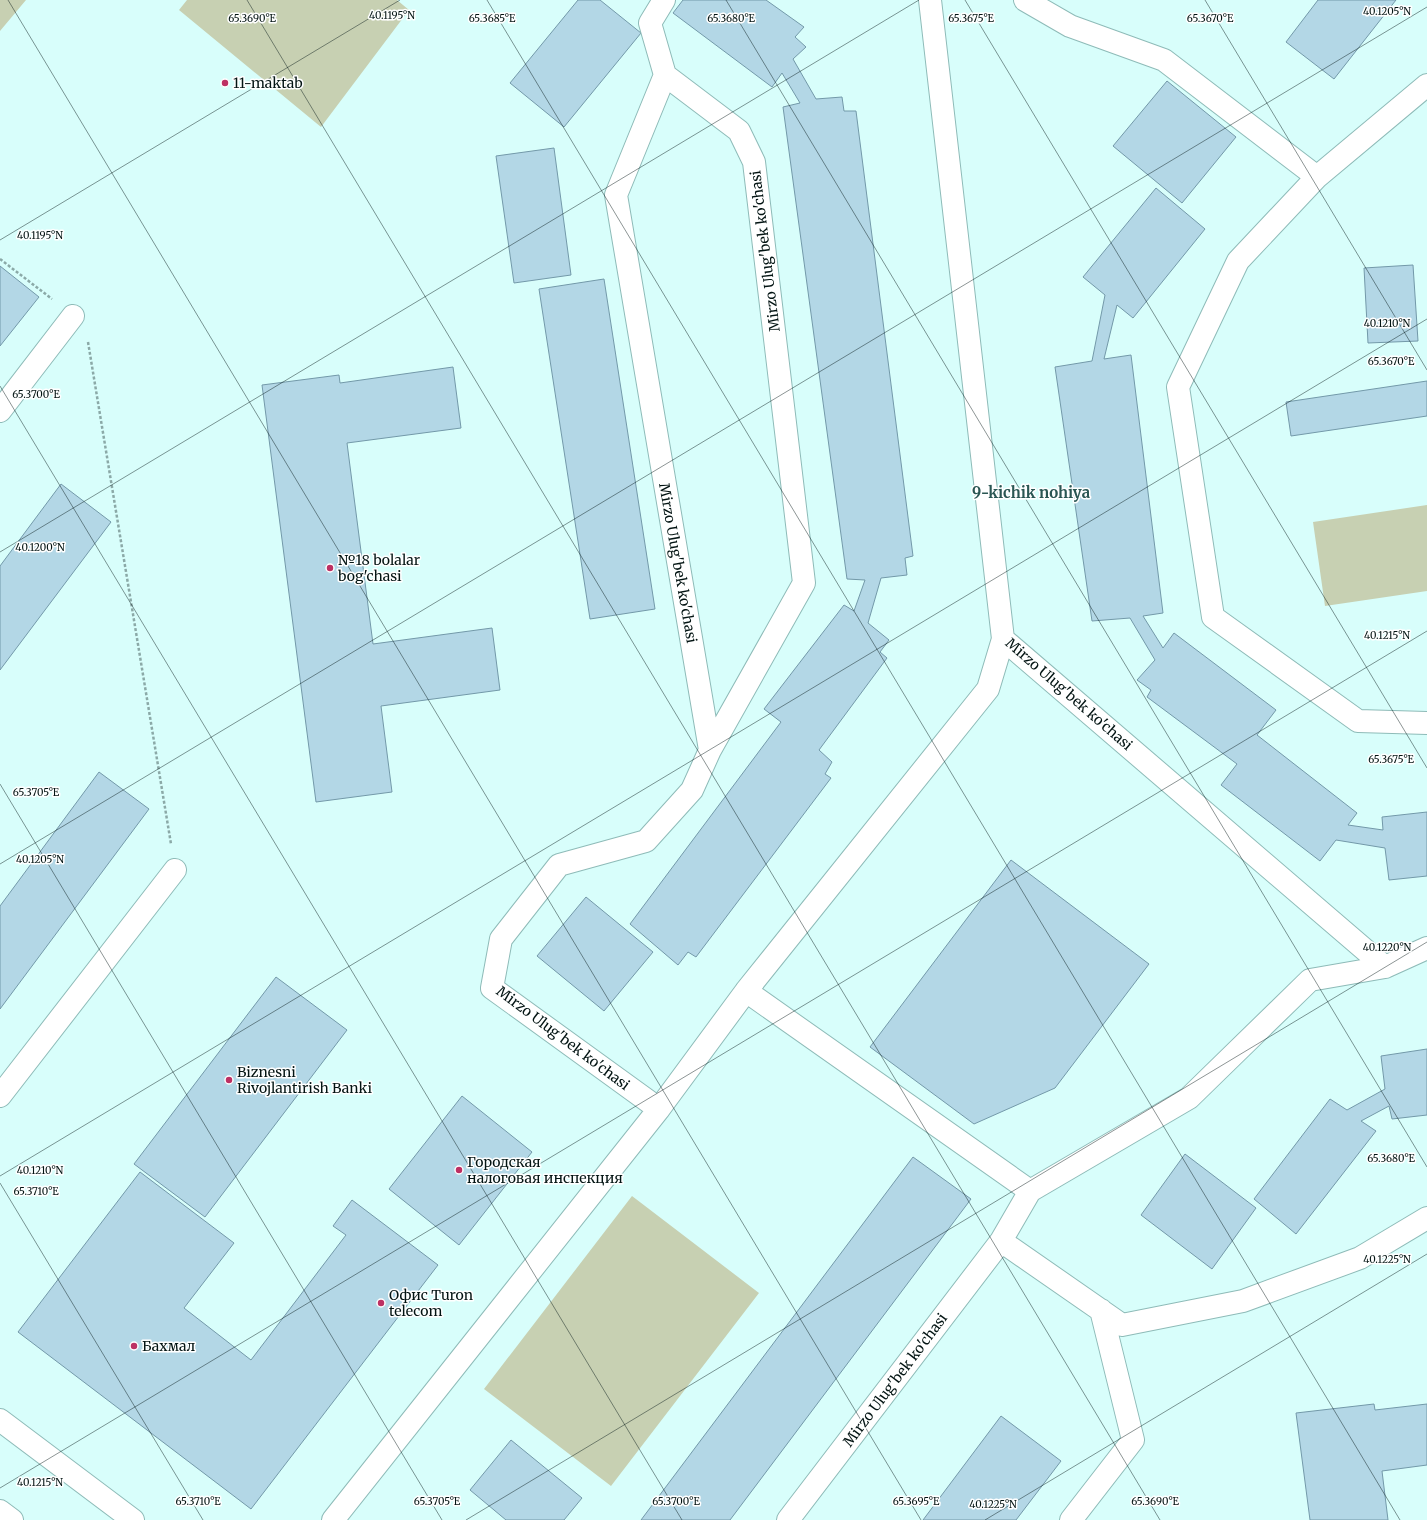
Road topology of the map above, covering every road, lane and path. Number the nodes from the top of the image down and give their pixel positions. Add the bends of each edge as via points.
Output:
1 (664, 0) edge
2 (930, 0) edge
3 (1026, 0) edge
4 (666, 74) junction
5 (1427, 85) edge
6 (1317, 177) junction
7 (0, 259) edge
8 (73, 316) junction
9 (0, 411) edge
10 (1003, 639) junction
11 (1427, 723) edge
12 (710, 750) junction
13 (175, 870) joint
14 (1427, 948) edge
15 (1385, 968) junction
16 (746, 991) junction
17 (0, 1096) edge
18 (659, 1110) junction
19 (1030, 1191) junction
20 (1427, 1218) edge
21 (1001, 1241) junction
22 (1102, 1310) junction
23 (0, 1420) edge
24 (0, 1510) edge
25 (12, 1520) edge
26 (133, 1520) edge
27 (332, 1520) edge
28 (788, 1520) edge
29 (1071, 1520) edge

1 - 4 street via 650,23
2 - 10 street, Mirzo Ulug'bek ko'chasi
3 - 6 street via 1070,26 1164,60
4 - 12 street, Mirzo Ulug'bek ko'chasi via 616,195
4 - 12 street, Mirzo Ulug'bek ko'chasi via 739,131 754,162 804,584
5 - 6 street
6 - 11 street via 1238,261 1178,387 1213,617 1358,721
7 - 8 path
8 - 9 street
8 - 13 path via 86,326
10 - 15 street, Mirzo Ulug'bek ko'chasi
10 - 16 street via 988,689
12 - 18 street, Mirzo Ulug'bek ko'chasi via 692,790 646,841 560,865 501,939 492,988
13 - 17 street
14 - 15 street
15 - 19 street via 1310,980 1189,1098
16 - 18 street
16 - 19 street
18 - 27 street
19 - 21 street, Mirzo Ulug'bek ko'chasi
20 - 22 street via 1360,1258 1243,1301 1122,1325
21 - 22 street
21 - 28 street, Mirzo Ulug'bek ko'chasi
22 - 29 street via 1133,1440
23 - 26 street
24 - 25 street

